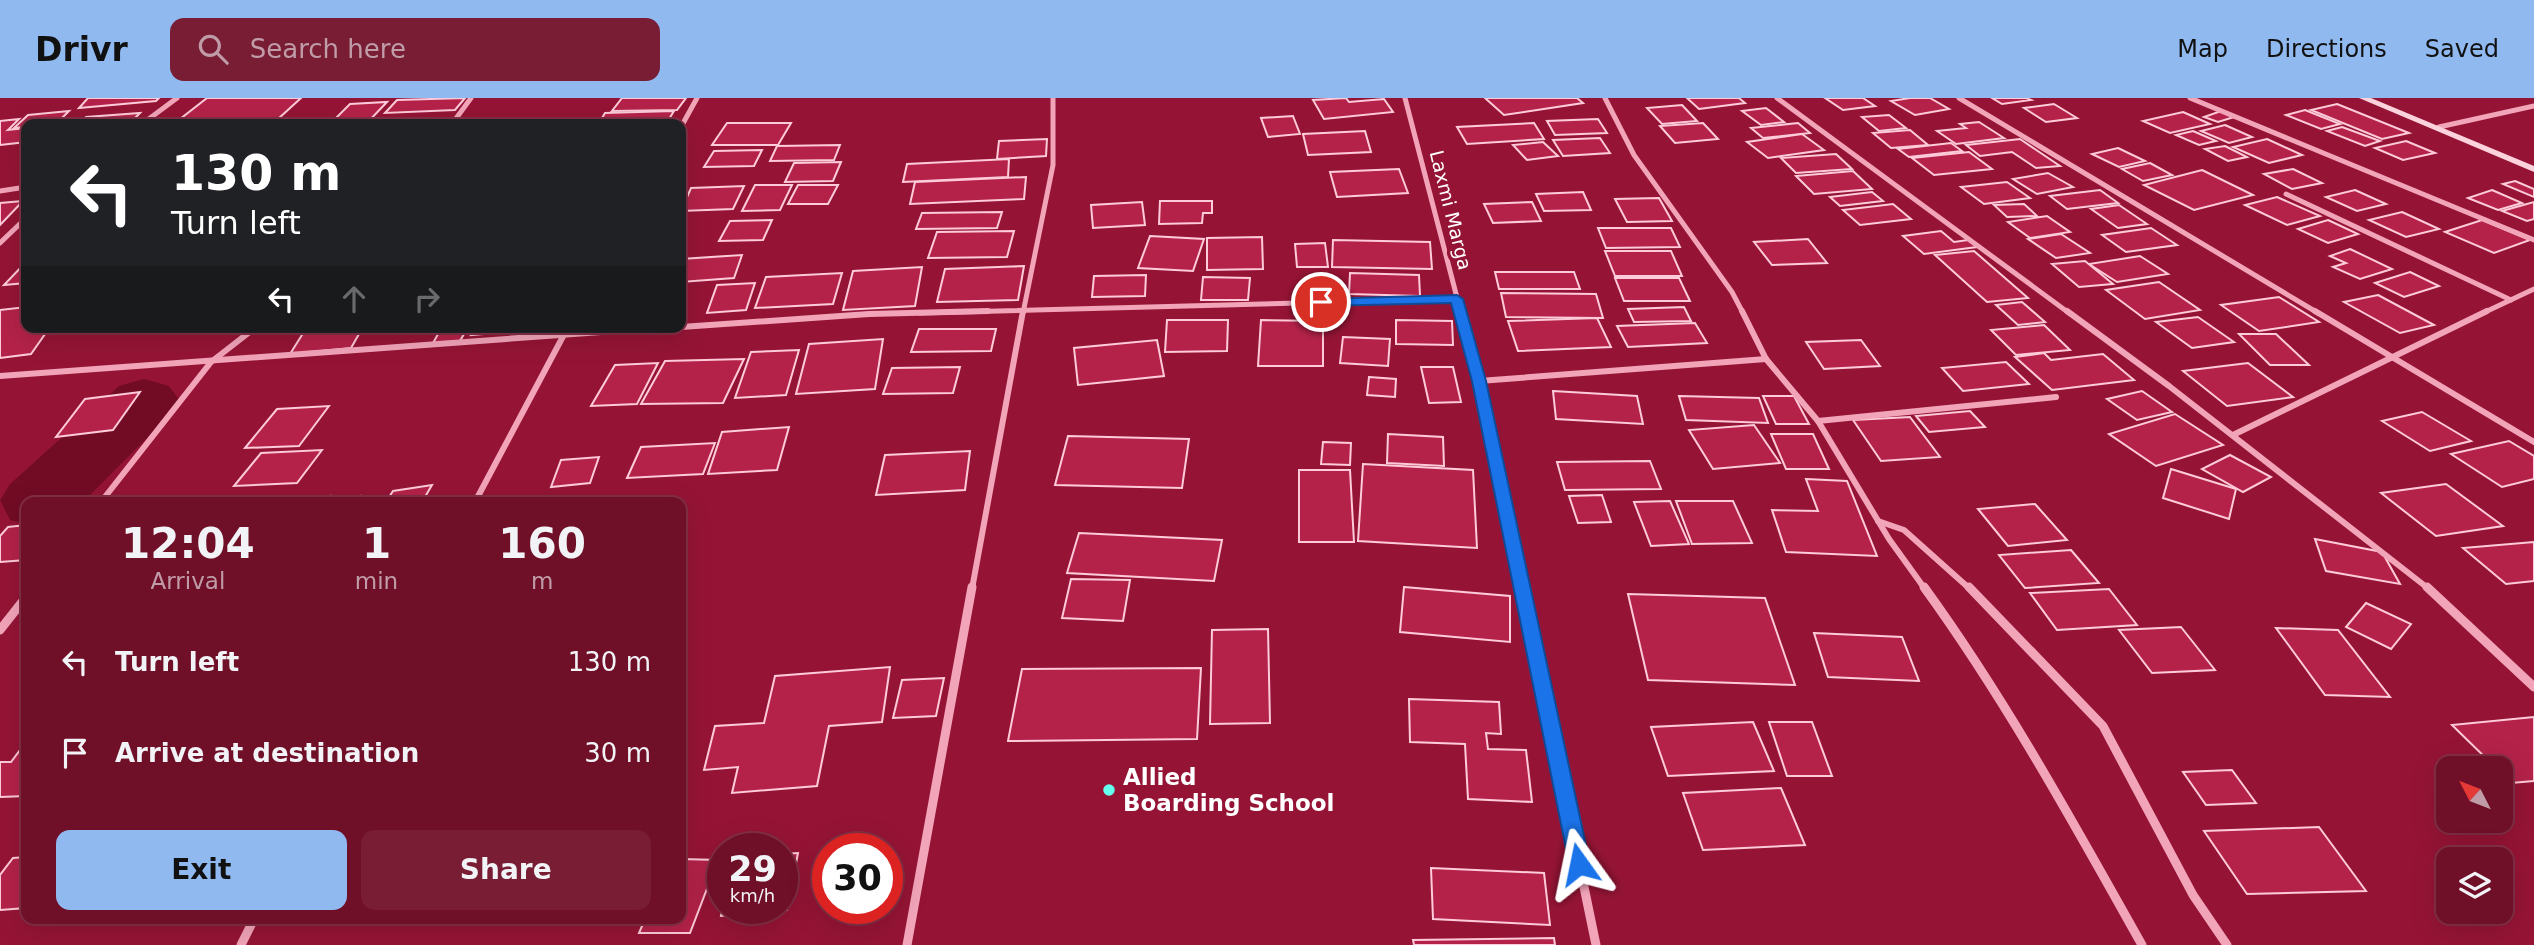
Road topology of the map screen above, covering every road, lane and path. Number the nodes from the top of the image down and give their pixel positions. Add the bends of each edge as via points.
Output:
1 (177, 98) edge
2 (471, 98) edge
3 (697, 98) edge
4 (1053, 98) edge
5 (1405, 98) edge
6 (1605, 98) edge
7 (1777, 98) edge
8 (1959, 98) edge
9 (2190, 98) edge
10 (2363, 98) edge
11 (2534, 106) edge
12 (149, 119) edge
13 (456, 119) edge
14 (685, 119) edge
15 (2440, 127) junction
16 (2534, 169) edge
17 (21, 188) edge
18 (0, 191) edge
19 (2286, 194) dead end
20 (21, 223) edge
21 (2534, 240) edge
22 (0, 243) edge
23 (2534, 289) edge
24 (1457, 299) junction
25 (2511, 300) junction
26 (1023, 310) junction
27 (686, 327) edge
28 (248, 333) edge
29 (543, 333) edge
30 (565, 333) edge
31 (2392, 355) junction
32 (1766, 359) junction
33 (211, 362) junction
34 (0, 376) edge
35 (1479, 381) junction
36 (2056, 397) dead end
37 (1818, 421) junction
38 (2233, 435) junction
39 (2534, 442) edge
40 (105, 497) edge
41 (478, 497) edge
42 (1878, 521) junction
43 (21, 603) edge
44 (0, 630) edge
45 (2534, 687) edge
46 (252, 924) edge
47 (241, 945) edge
48 (906, 945) edge
49 (1596, 945) edge
50 (2143, 945) edge
51 (2227, 945) edge

1 - 12 street
2 - 13 street
3 - 14 street
4 - 26 street via 1054,165
5 - 24 street, Laxmi Marga
6 - 32 street via 1634,155 1732,292
7 - 38 street
8 - 31 street
9 - 21 street
10 - 15 street
11 - 15 street
15 - 16 street
17 - 18 street
19 - 25 street
20 - 22 street
23 - 25 street
24 - 26 street
24 - 35 street, Laxmi Marga
25 - 31 street
26 - 27 street via 869,314
26 - 48 street
28 - 33 street
29 - 33 street
30 - 41 street
31 - 38 street
31 - 39 street
32 - 35 street
32 - 37 street
33 - 34 street
33 - 40 street
35 - 49 street, Laxmi Marga
36 - 37 street
37 - 42 street
38 - 45 street via 2412,573
42 - 50 street via 1959,635
42 - 51 street via 1904,530 1951,569 2103,726 2193,895
43 - 44 street
46 - 47 street

